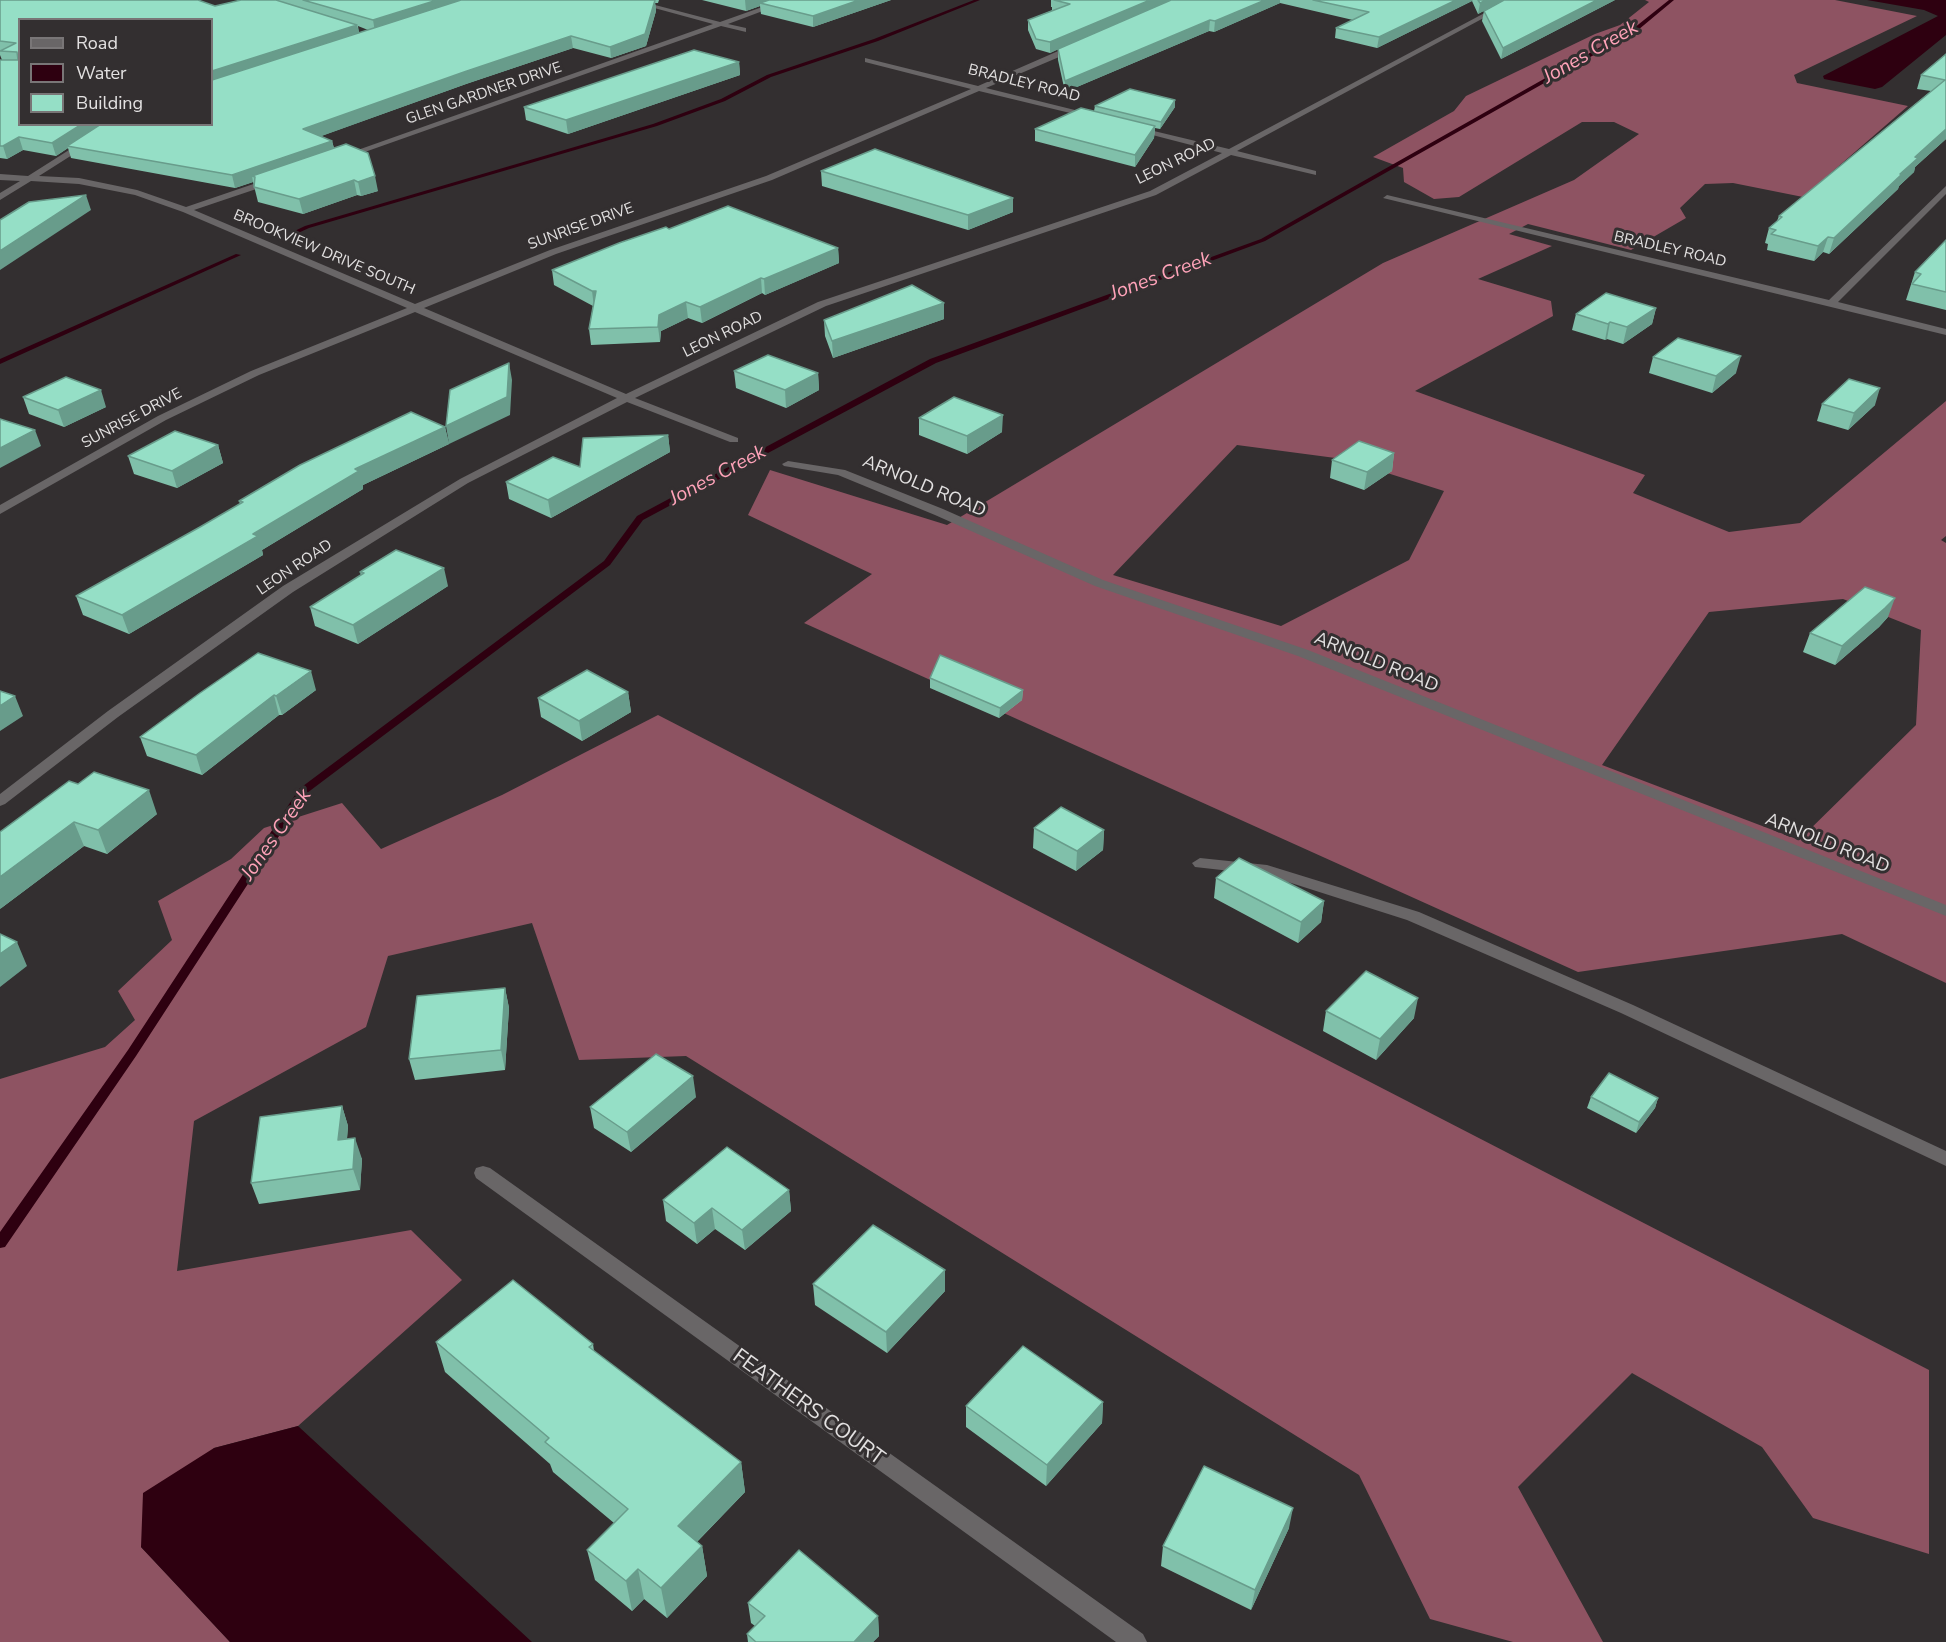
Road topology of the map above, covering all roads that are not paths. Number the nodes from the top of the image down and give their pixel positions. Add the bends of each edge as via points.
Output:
1 (628, 0) edge
2 (789, 0) edge
3 (1514, 0) edge
4 (719, 23) junction
5 (743, 30) dead end
6 (1087, 42) edge
7 (868, 60) dead end
8 (978, 88) junction
9 (1105, 120) edge
10 (114, 126) edge
11 (1128, 126) edge
12 (1232, 152) junction
13 (330, 160) edge
14 (1313, 173) dead end
15 (286, 176) edge
16 (0, 177) edge
17 (28, 179) junction
18 (1946, 189) edge
19 (0, 197) edge
20 (1387, 198) dead end
21 (186, 210) junction
22 (1831, 303) junction
23 (414, 307) junction
24 (1946, 332) edge
25 (626, 398) junction
26 (734, 440) dead end
27 (788, 464) dead end
28 (0, 510) edge
29 (0, 801) edge
30 (1200, 863) dead end
31 (1946, 911) edge
32 (1946, 1159) edge
33 (483, 1173) dead end
34 (1135, 1642) edge

1 - 4 street
2 - 4 street, GLEN GARDNER DRIVE
3 - 12 street, LEON ROAD
4 - 5 street
4 - 13 street, GLEN GARDNER DRIVE via 575,77
6 - 8 street, SUNRISE DRIVE
7 - 8 street, BRADLEY ROAD
8 - 9 street, BRADLEY ROAD
8 - 23 street, SUNRISE DRIVE via 769,178 553,252
10 - 17 street
11 - 12 street
12 - 14 street
12 - 25 street, LEON ROAD via 1153,193 822,304
15 - 21 street
16 - 17 street, BROOKVIEW DRIVE SOUTH
17 - 19 street
17 - 21 street, BROOKVIEW DRIVE SOUTH via 105,186
18 - 22 street
20 - 22 street, BRADLEY ROAD
21 - 23 street, BROOKVIEW DRIVE SOUTH
22 - 24 street, BRADLEY ROAD
23 - 25 street, BROOKVIEW DRIVE SOUTH
23 - 28 street, SUNRISE DRIVE via 255,373 172,413
25 - 26 street
25 - 29 street, LEON ROAD via 464,481 288,589 112,714
27 - 31 street, ARNOLD ROAD via 841,472 1099,583 1303,653
30 - 32 street via 1267,870 1413,916 1627,1010
33 - 34 street, FEATHERS COURT

